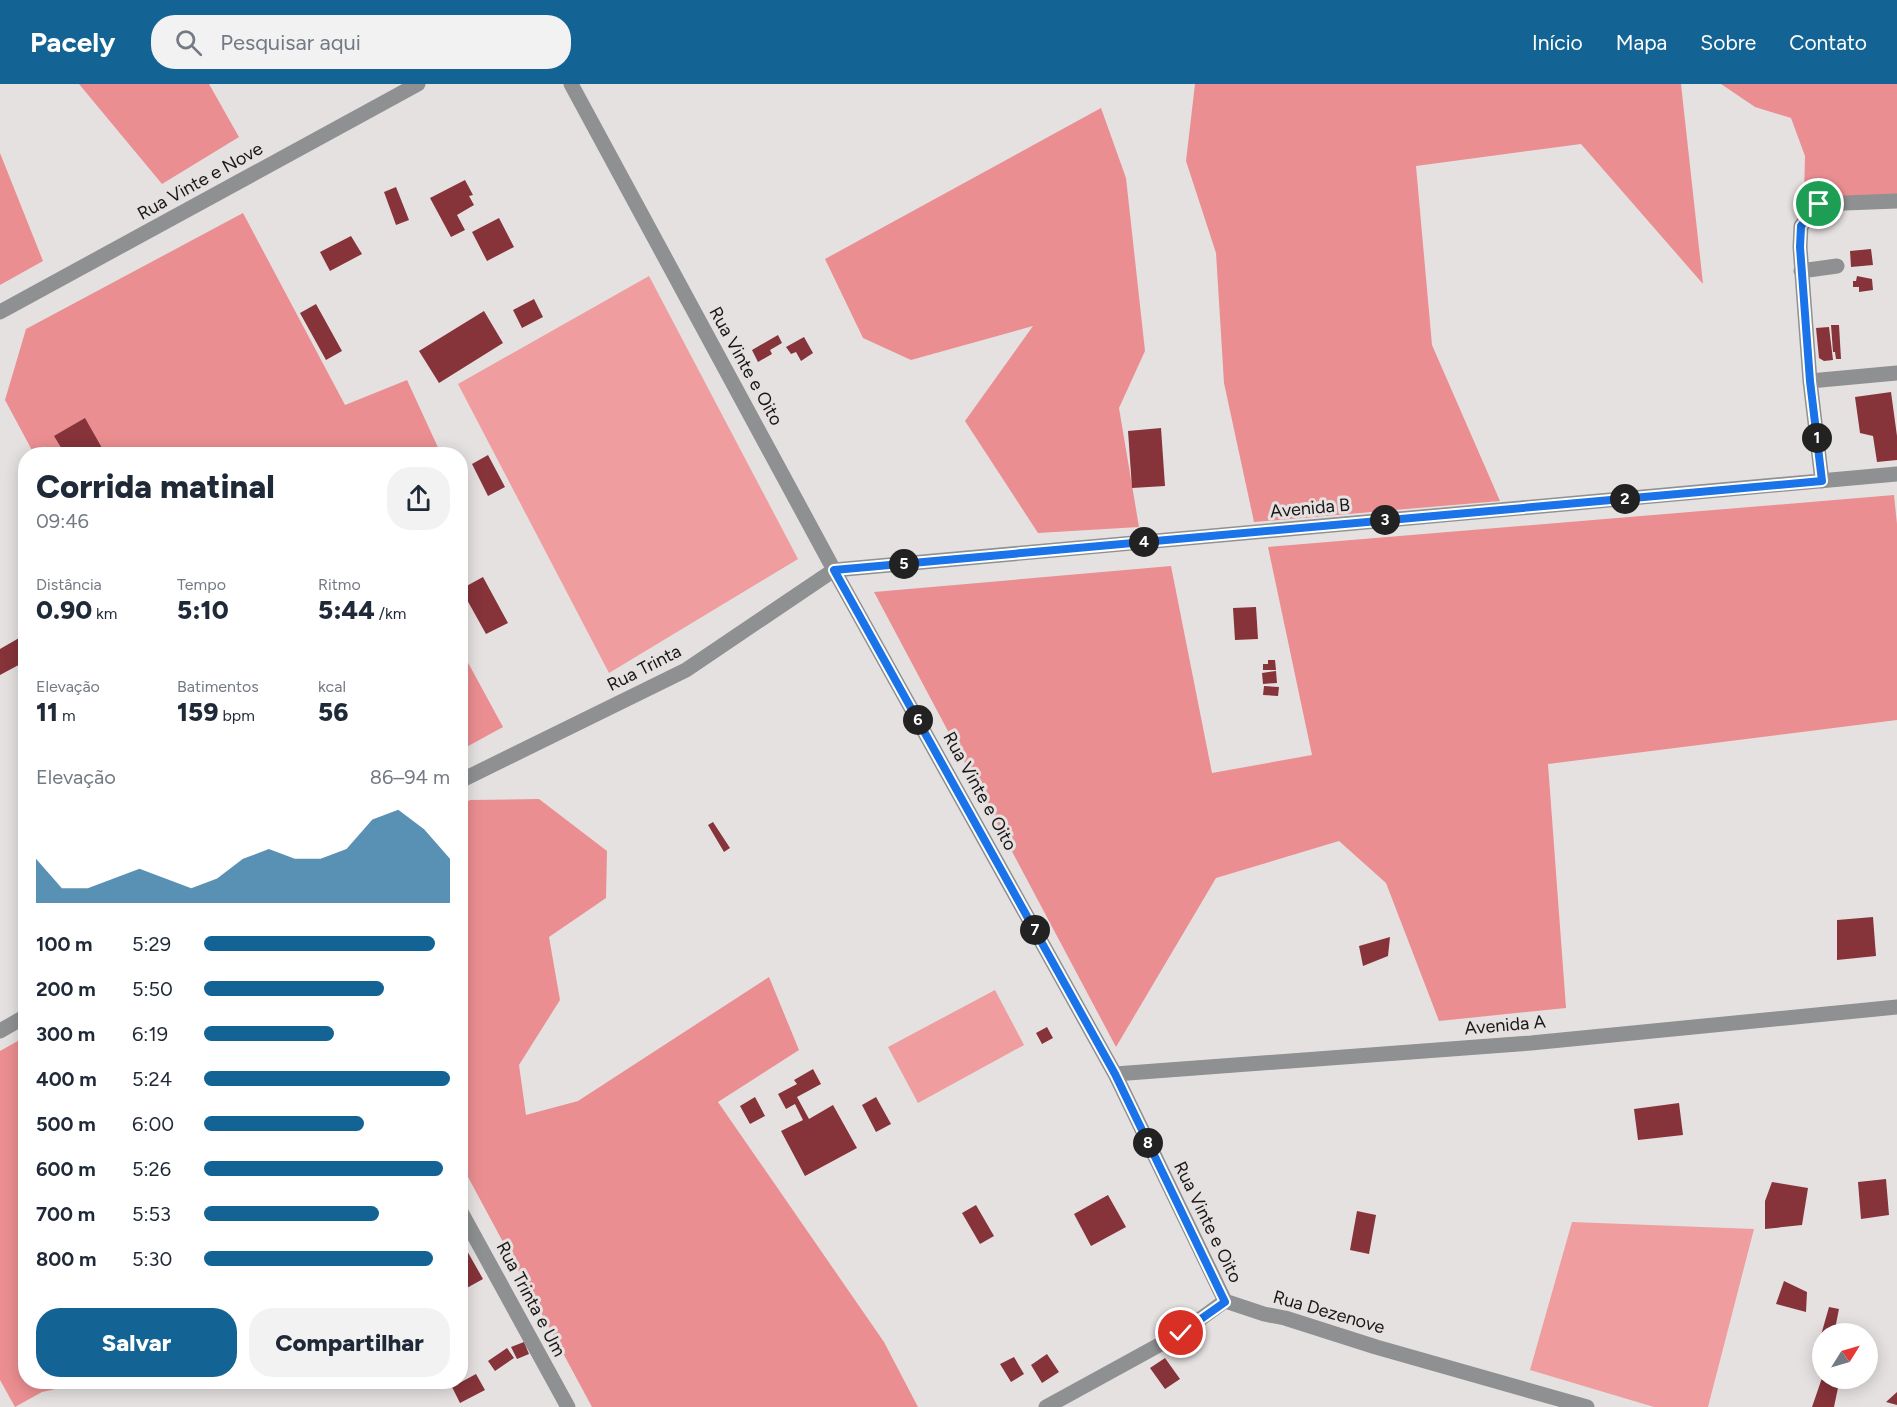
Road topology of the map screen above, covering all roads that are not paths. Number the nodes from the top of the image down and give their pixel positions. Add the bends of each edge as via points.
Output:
1 (418, 84) edge
2 (571, 84) edge
3 (1897, 201) edge
4 (1837, 266) dead end
5 (1801, 271) junction
6 (0, 312) edge
7 (1897, 373) edge
8 (1810, 381) junction
9 (1897, 474) edge
10 (1822, 481) junction
11 (834, 570) junction
12 (468, 777) edge
13 (1897, 1007) edge
14 (18, 1021) edge
15 (0, 1031) edge
16 (1115, 1074) junction
17 (468, 1225) edge
18 (1225, 1302) junction
19 (568, 1407) edge
20 (1046, 1407) edge
21 (1587, 1407) edge

1 - 6 street, Rua Vinte e Nove
2 - 11 street, Rua Vinte e Oito
3 - 5 street via 1819,204 1801,226
4 - 5 street
5 - 8 street
7 - 8 street
8 - 10 street
9 - 10 street, Avenida B
10 - 11 street, Avenida B
11 - 12 street, Rua Trinta via 686,670
11 - 16 street, Rua Vinte e Oito
13 - 16 street, Avenida A via 1531,1043
14 - 15 street
16 - 18 street, Rua Vinte e Oito
17 - 19 street, Rua Trinta e Um
18 - 20 street via 1181,1333
18 - 21 street, Rua Dezenove

